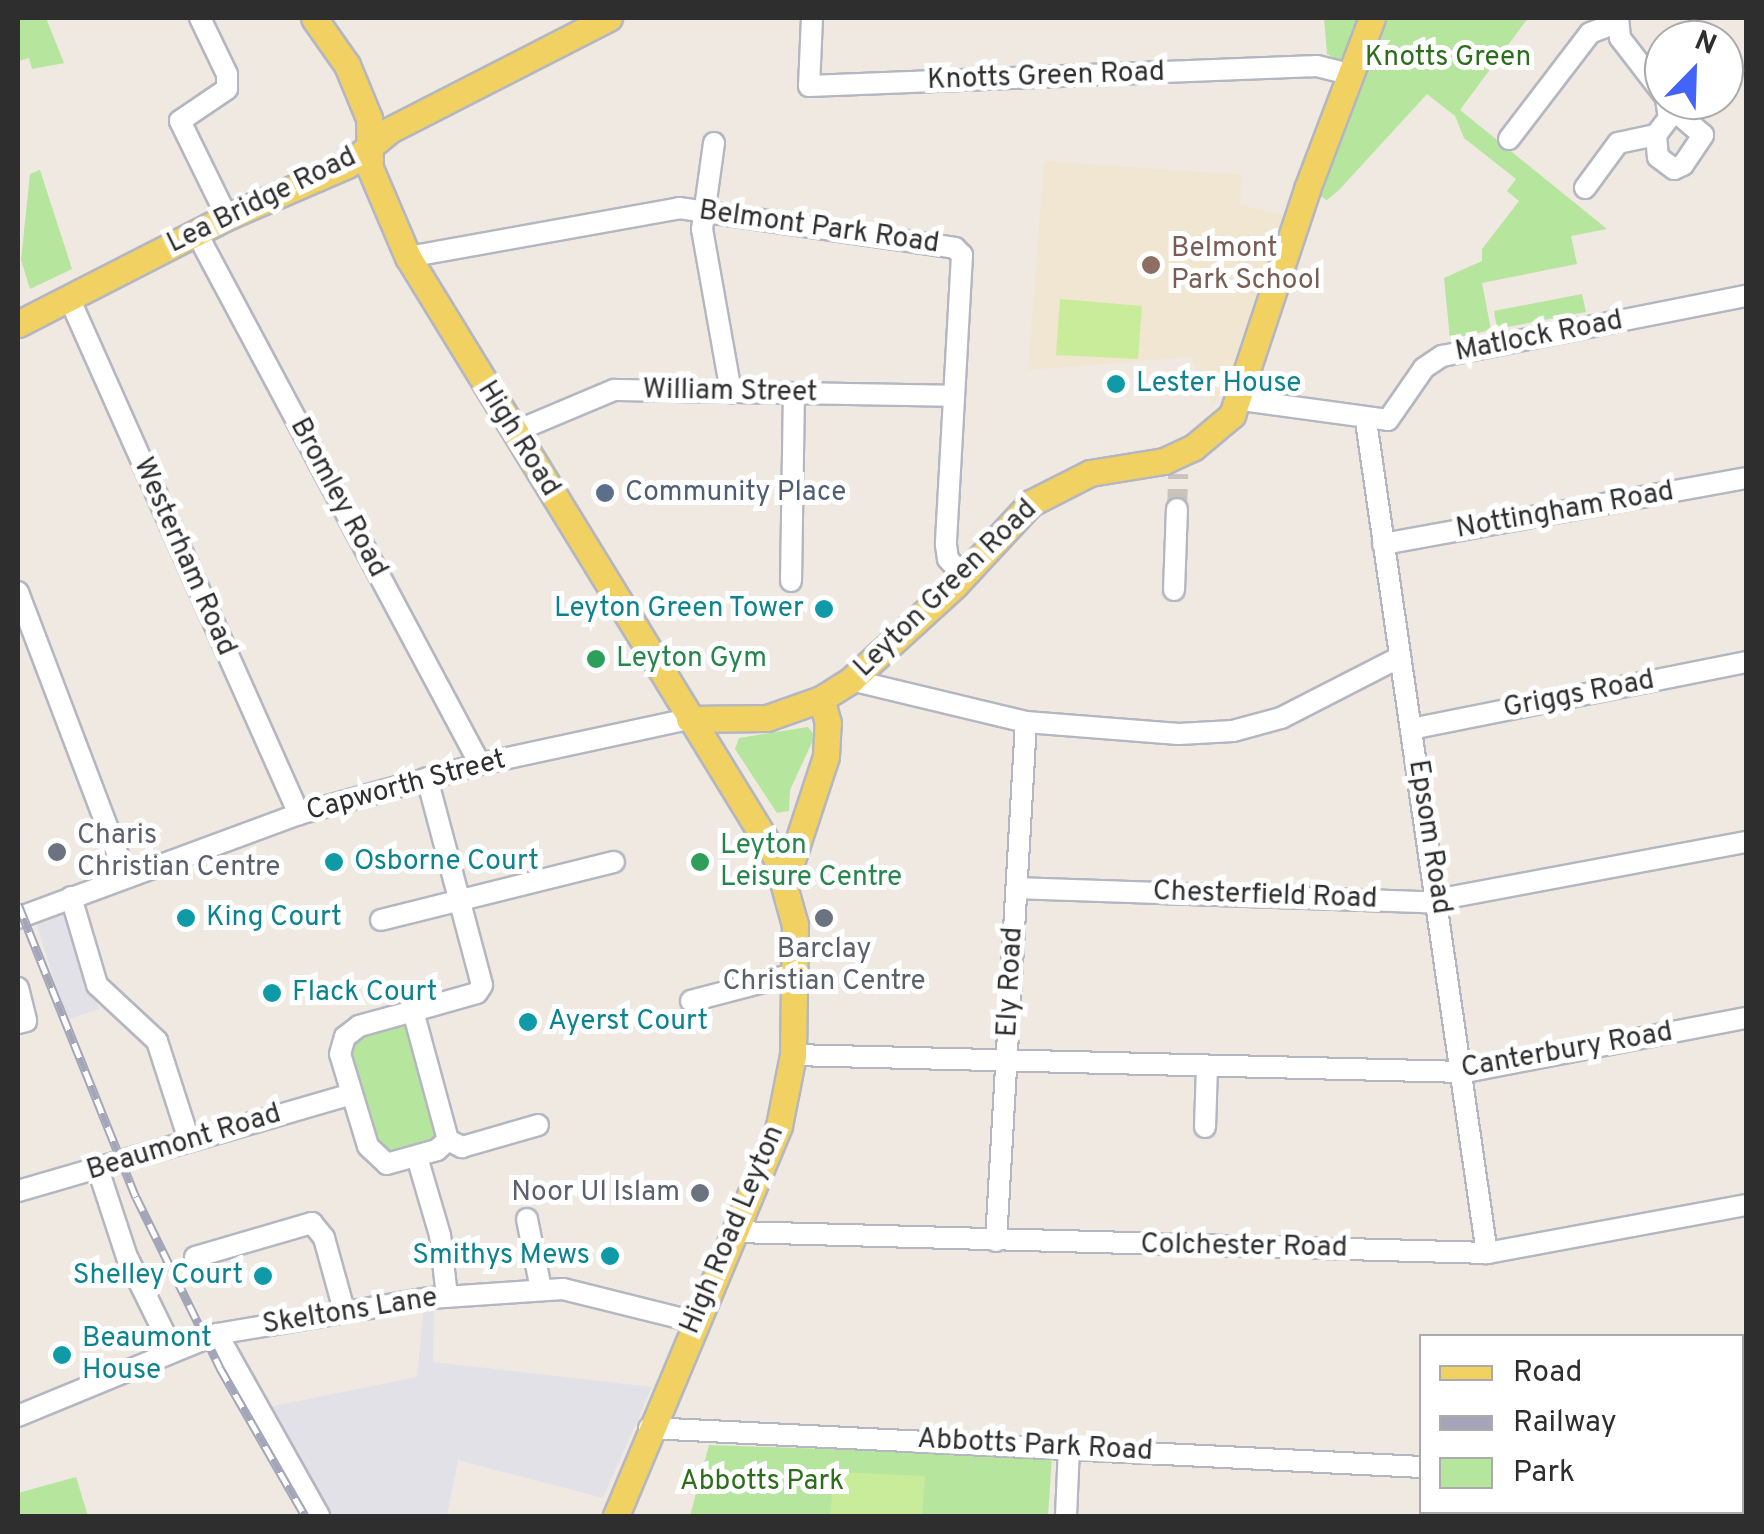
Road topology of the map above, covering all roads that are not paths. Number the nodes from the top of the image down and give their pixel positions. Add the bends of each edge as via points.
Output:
1 (200, 18) edge
2 (314, 18) edge
3 (609, 18) edge
4 (812, 18) edge
5 (1372, 18) edge
6 (1617, 20) edge
7 (1644, 70) edge
8 (1350, 74) junction
9 (1661, 120) edge
10 (1687, 120) edge
11 (1656, 135) junction
12 (1509, 138) dead end
13 (714, 144) dead end
14 (369, 148) junction
15 (1584, 188) dead end
16 (704, 210) junction
17 (227, 217) junction
18 (196, 232) junction
19 (408, 257) junction
20 (1746, 296) edge
21 (70, 300) junction
22 (18, 324) edge
23 (731, 392) junction
24 (794, 392) junction
25 (954, 396) junction
26 (1242, 400) junction
27 (1366, 421) junction
28 (514, 432) junction
29 (1746, 478) edge
30 (1177, 509) tunnel mouth
31 (1383, 544) junction
32 (964, 576) junction
33 (791, 580) dead end
34 (1174, 590) dead end
35 (18, 592) edge
36 (1400, 658) junction
37 (1746, 662) edge
38 (851, 680) junction
39 (820, 700) junction
40 (689, 719) junction
41 (1026, 722) junction
42 (1411, 729) junction
43 (480, 764) junction
44 (427, 778) junction
45 (299, 814) junction
46 (800, 825) junction
47 (764, 837) junction
48 (1746, 842) edge
49 (614, 862) dead end
50 (126, 876) junction
51 (786, 878) junction
52 (1017, 888) junction
53 (71, 897) junction
54 (1439, 898) junction
55 (460, 901) junction
56 (18, 918) edge
57 (381, 920) dead end
58 (798, 973) junction
59 (18, 988) edge
60 (690, 1001) dead end
61 (413, 1011) junction
62 (1746, 1018) edge
63 (18, 1022) edge
64 (793, 1055) junction
65 (1007, 1061) junction
66 (1207, 1066) junction
67 (1465, 1072) junction
68 (351, 1094) junction
69 (538, 1125) dead end
70 (1205, 1126) dead end
71 (189, 1140) junction
72 (448, 1140) junction
73 (417, 1157) junction
74 (98, 1170) junction
75 (18, 1191) edge
76 (1746, 1205) edge
77 (527, 1219) dead end
78 (737, 1232) junction
79 (996, 1241) junction
80 (1486, 1253) junction
81 (195, 1257) dead end
82 (542, 1289) junction
83 (446, 1296) junction
84 (344, 1310) junction
85 (695, 1322) junction
86 (218, 1334) junction
87 (172, 1349) junction
88 (18, 1416) edge
89 (649, 1428) junction
90 (1068, 1446) junction
91 (1419, 1468) edge
92 (319, 1516) edge
93 (616, 1516) edge
94 (1066, 1516) edge

1 - 17 street via 227,74 227,89 180,121
2 - 14 main road, High Road via 352,76 371,125
3 - 14 main road, Lea Bridge Road via 390,130
4 - 8 street, Knotts Green Road via 809,86 1317,66
5 - 8 main road, Leyton Green Road
6 - 7 street via 1620,38
6 - 12 street via 1590,33
8 - 26 main road, Leyton Green Road via 1304,196
9 - 11 street
10 - 11 street via 1703,135 1684,165 1674,168 1658,157
11 - 15 street via 1618,143
13 - 16 street
14 - 17 main road, Lea Bridge Road via 345,166
14 - 19 main road, High Road via 376,187
16 - 19 street, Belmont Park Road via 678,208
16 - 23 street
16 - 25 street, Belmont Park Road via 955,248 962,256
17 - 18 main road, Lea Bridge Road
18 - 21 main road, Lea Bridge Road
18 - 43 street, Bromley Road
19 - 28 main road, High Road
20 - 27 street, Matlock Road via 1442,356 1418,376 1400,412
21 - 22 main road, Lea Bridge Road
21 - 45 street, Westerham Road
23 - 24 street, William Street
23 - 28 street, William Street via 598,393
24 - 25 street, William Street
24 - 33 street
25 - 32 street, Belmont Park Road via 946,545 948,559
26 - 27 street
26 - 32 main road, Leyton Green Road via 1171,467 1061,483 1031,503
27 - 31 street, Epsom Road
28 - 40 main road, High Road
29 - 31 street, Nottingham Road
30 - 34 street
31 - 36 street, Epsom Road
32 - 38 main road, Leyton Green Road
35 - 50 street
36 - 41 street via 1281,718 1233,731 1179,734
36 - 42 street, Epsom Road
37 - 42 street, Griggs Road
38 - 39 main road, Leyton Green Road
38 - 41 street
39 - 40 main road, Leyton Green Road via 767,718
39 - 46 main road via 828,722 826,756
40 - 43 street, Capworth Street
40 - 47 main road, High Road Leyton
41 - 52 street, Ely Road
42 - 54 street, Epsom Road
43 - 44 street, Capworth Street
44 - 45 street, Capworth Street
44 - 55 street
45 - 50 street, Capworth Street
46 - 47 main road
46 - 51 main road
47 - 51 main road, High Road Leyton
48 - 54 street, Chesterfield Road
49 - 55 street
50 - 53 street, Capworth Street
51 - 58 main road, High Road Leyton
52 - 54 street, Chesterfield Road
52 - 65 street, Ely Road
53 - 56 street, Capworth Street
53 - 71 street via 97,985 157,1041
54 - 67 street, Epsom Road
55 - 57 street
55 - 61 street via 482,985 477,993
58 - 60 street
58 - 64 main road, High Road Leyton
59 - 63 street via 26,1020
61 - 68 street via 359,1026 344,1038 340,1054
61 - 72 street
62 - 67 street, Canterbury Road
64 - 65 street, Canterbury Road
64 - 78 main road, High Road Leyton via 776,1136
65 - 66 street, Canterbury Road
65 - 79 street, Ely Road
66 - 67 street, Canterbury Road
66 - 70 street
67 - 80 street, Epsom Road
68 - 71 street, Beaumont Road
68 - 73 street via 374,1158 388,1164
69 - 72 street via 462,1147
71 - 74 street, Beaumont Road
72 - 73 street
73 - 83 street via 440,1235
74 - 75 street, Beaumont Road
74 - 87 street via 126,1257
76 - 80 street, Colchester Road
77 - 82 street
78 - 79 street, Colchester Road
78 - 85 main road, High Road Leyton
79 - 80 street, Colchester Road
81 - 84 street via 312,1223 324,1238
82 - 83 street, Skeltons Lane
82 - 85 street, Skeltons Lane via 644,1304
83 - 84 street, Skeltons Lane
84 - 86 street, Skeltons Lane
85 - 89 main road, High Road Leyton
86 - 87 street, Skeltons Lane
86 - 92 street
87 - 88 street, Skeltons Lane
89 - 90 street, Abbotts Park Road
89 - 93 main road, High Road Leyton
90 - 91 street, Abbotts Park Road
90 - 94 street

